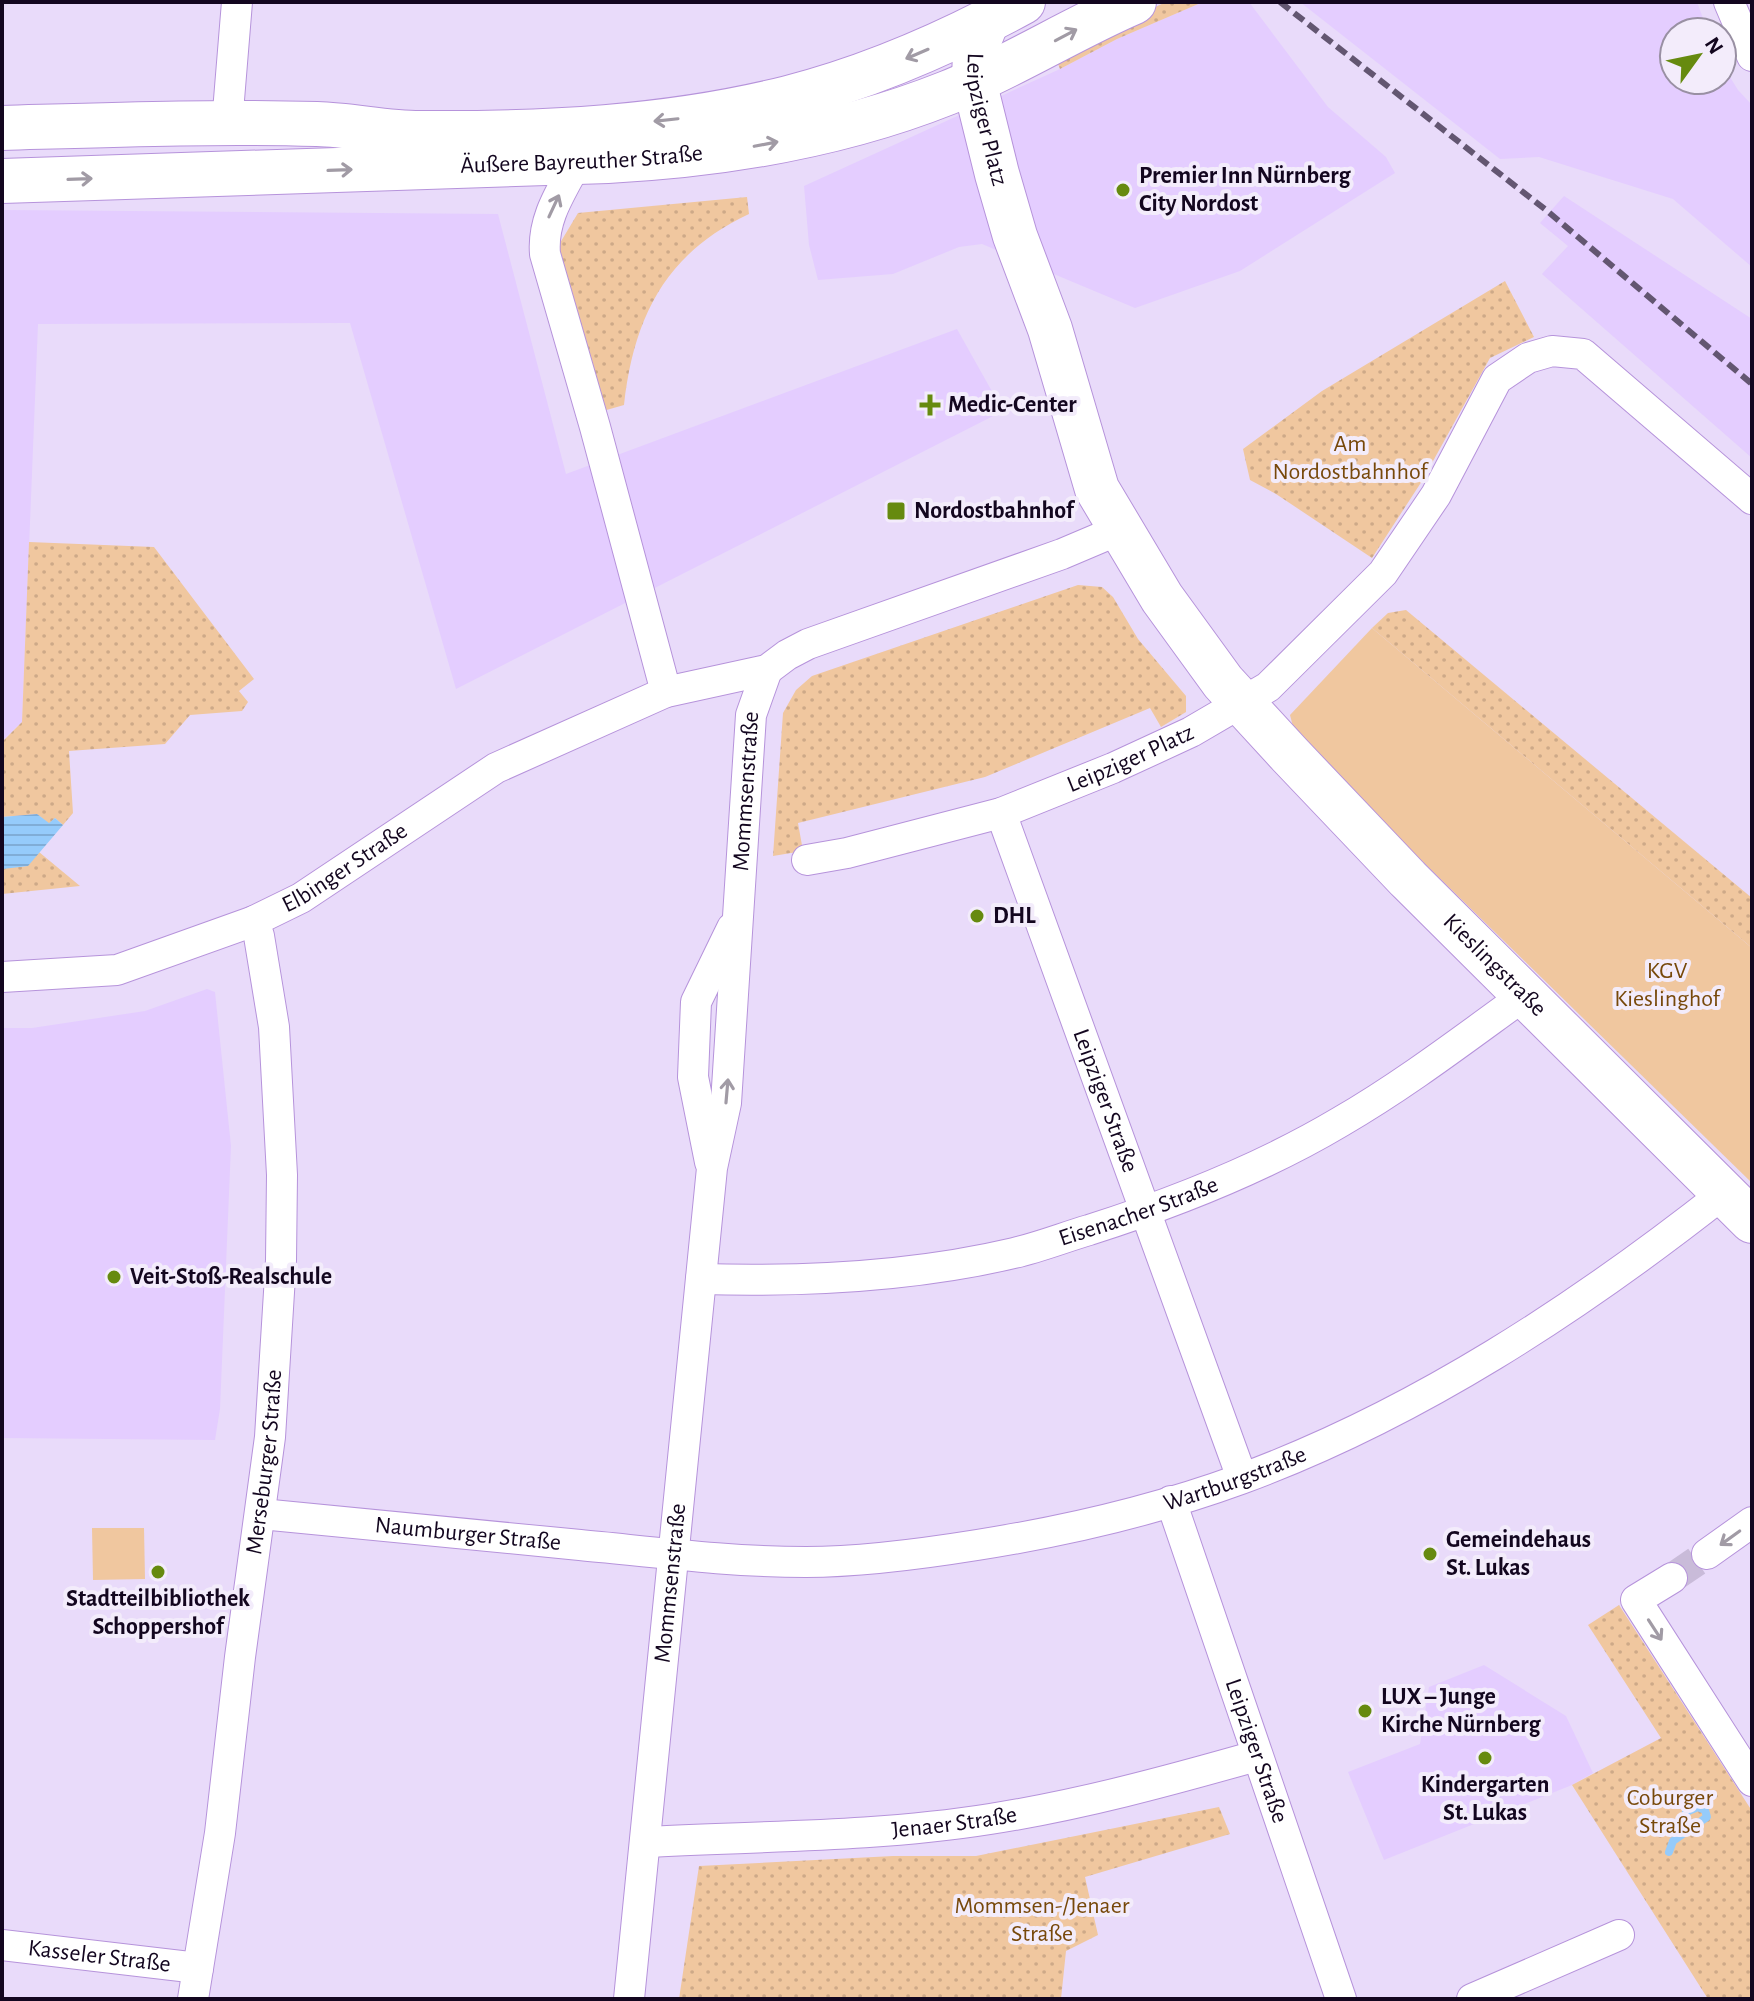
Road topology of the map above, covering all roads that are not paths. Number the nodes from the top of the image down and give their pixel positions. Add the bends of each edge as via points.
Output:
1 (237, 2) edge
2 (1134, 2) edge
3 (1729, 2) edge
4 (1005, 12) edge
5 (1752, 56) edge
6 (986, 75) junction
7 (227, 124) junction
8 (2, 128) edge
9 (577, 162) junction
10 (2, 181) edge
11 (1752, 499) edge
12 (1121, 529) junction
13 (767, 670) junction
14 (666, 692) junction
15 (1242, 703) junction
16 (1001, 813) junction
17 (807, 860) dead end
18 (254, 921) junction
19 (2, 977) edge
20 (1525, 995) junction
21 (1738, 1207) edge
22 (1146, 1212) junction
23 (701, 1279) junction
24 (1242, 1478) junction
25 (1171, 1501) junction
26 (261, 1514) junction
27 (1752, 1522) edge
28 (674, 1554) junction
29 (1707, 1554) tunnel mouth
30 (1672, 1578) tunnel mouth
31 (1256, 1756) junction
32 (1752, 1781) edge
33 (645, 1842) junction
34 (1619, 1935) dead end
35 (2, 1945) edge
36 (198, 1968) junction
37 (193, 1999) edge
38 (629, 1999) edge
39 (1341, 1999) edge
40 (1472, 1999) edge

1 - 7 street
6 -> 2 main road, Äußere Bayreuther Straße
3 - 5 street
4 - 6 main road, Leipziger Platz via 975,51
4 -> 7 main road, Äußere Bayreuther Straße via 841,82 688,118 423,133 319,124
9 -> 6 main road, Äußere Bayreuther Straße via 760,145 887,113
6 - 12 main road, Leipziger Platz via 997,174 1015,236 1054,339 1097,489
7 - 8 main road, Äußere Bayreuther Straße
10 -> 9 main road, Äußere Bayreuther Straße
14 -> 9 street via 545,254 549,215
11 - 15 street via 1583,354 1552,351 1528,358 1497,379 1436,495 1383,573 1293,664
12 - 13 street via 808,644
12 - 15 main road, Leipziger Platz via 1183,630
13 - 14 street
13 - 23 street, Mommsenstraße via 751,715 738,916 696,1002 693,1077 712,1168
14 - 18 street, Elbinger Straße via 496,768 301,898
15 - 16 street, Leipziger Platz via 1113,768
15 - 20 main road, Kieslingstraße
16 - 17 street, Leipziger Platz
16 - 22 street, Leipziger Straße
18 - 19 street, Elbinger Straße via 117,970
18 - 26 street, Merseburger Straße via 274,1027 282,1175 281,1260
20 - 21 main road, Kieslingstraße
20 - 22 street, Eisenacher Straße via 1340,1122 1240,1175
21 - 24 street, Wartburgstraße via 1642,1258 1491,1355 1350,1432
22 - 23 street, Eisenacher Straße via 1015,1253 905,1272 780,1281
22 - 24 street, Leipziger Straße
23 - 28 street, Mommsenstraße
24 - 25 street, Wartburgstraße
25 - 28 street, Wartburgstraße via 1043,1535 929,1553 807,1562
25 - 31 street, Leipziger Straße
26 - 28 street, Naumburger Straße
26 - 36 street, Merseburger Straße
27 -> 29 street
28 - 33 street, Mommsenstraße
30 -> 32 street via 1636,1600
31 - 33 street, Jenaer Straße via 1124,1793 990,1819 907,1829
31 - 39 street, Leipziger Straße
33 - 38 street, Mommsenstraße
34 - 40 street
35 - 36 street, Kasseler Straße
36 - 37 street, Merseburger Straße

